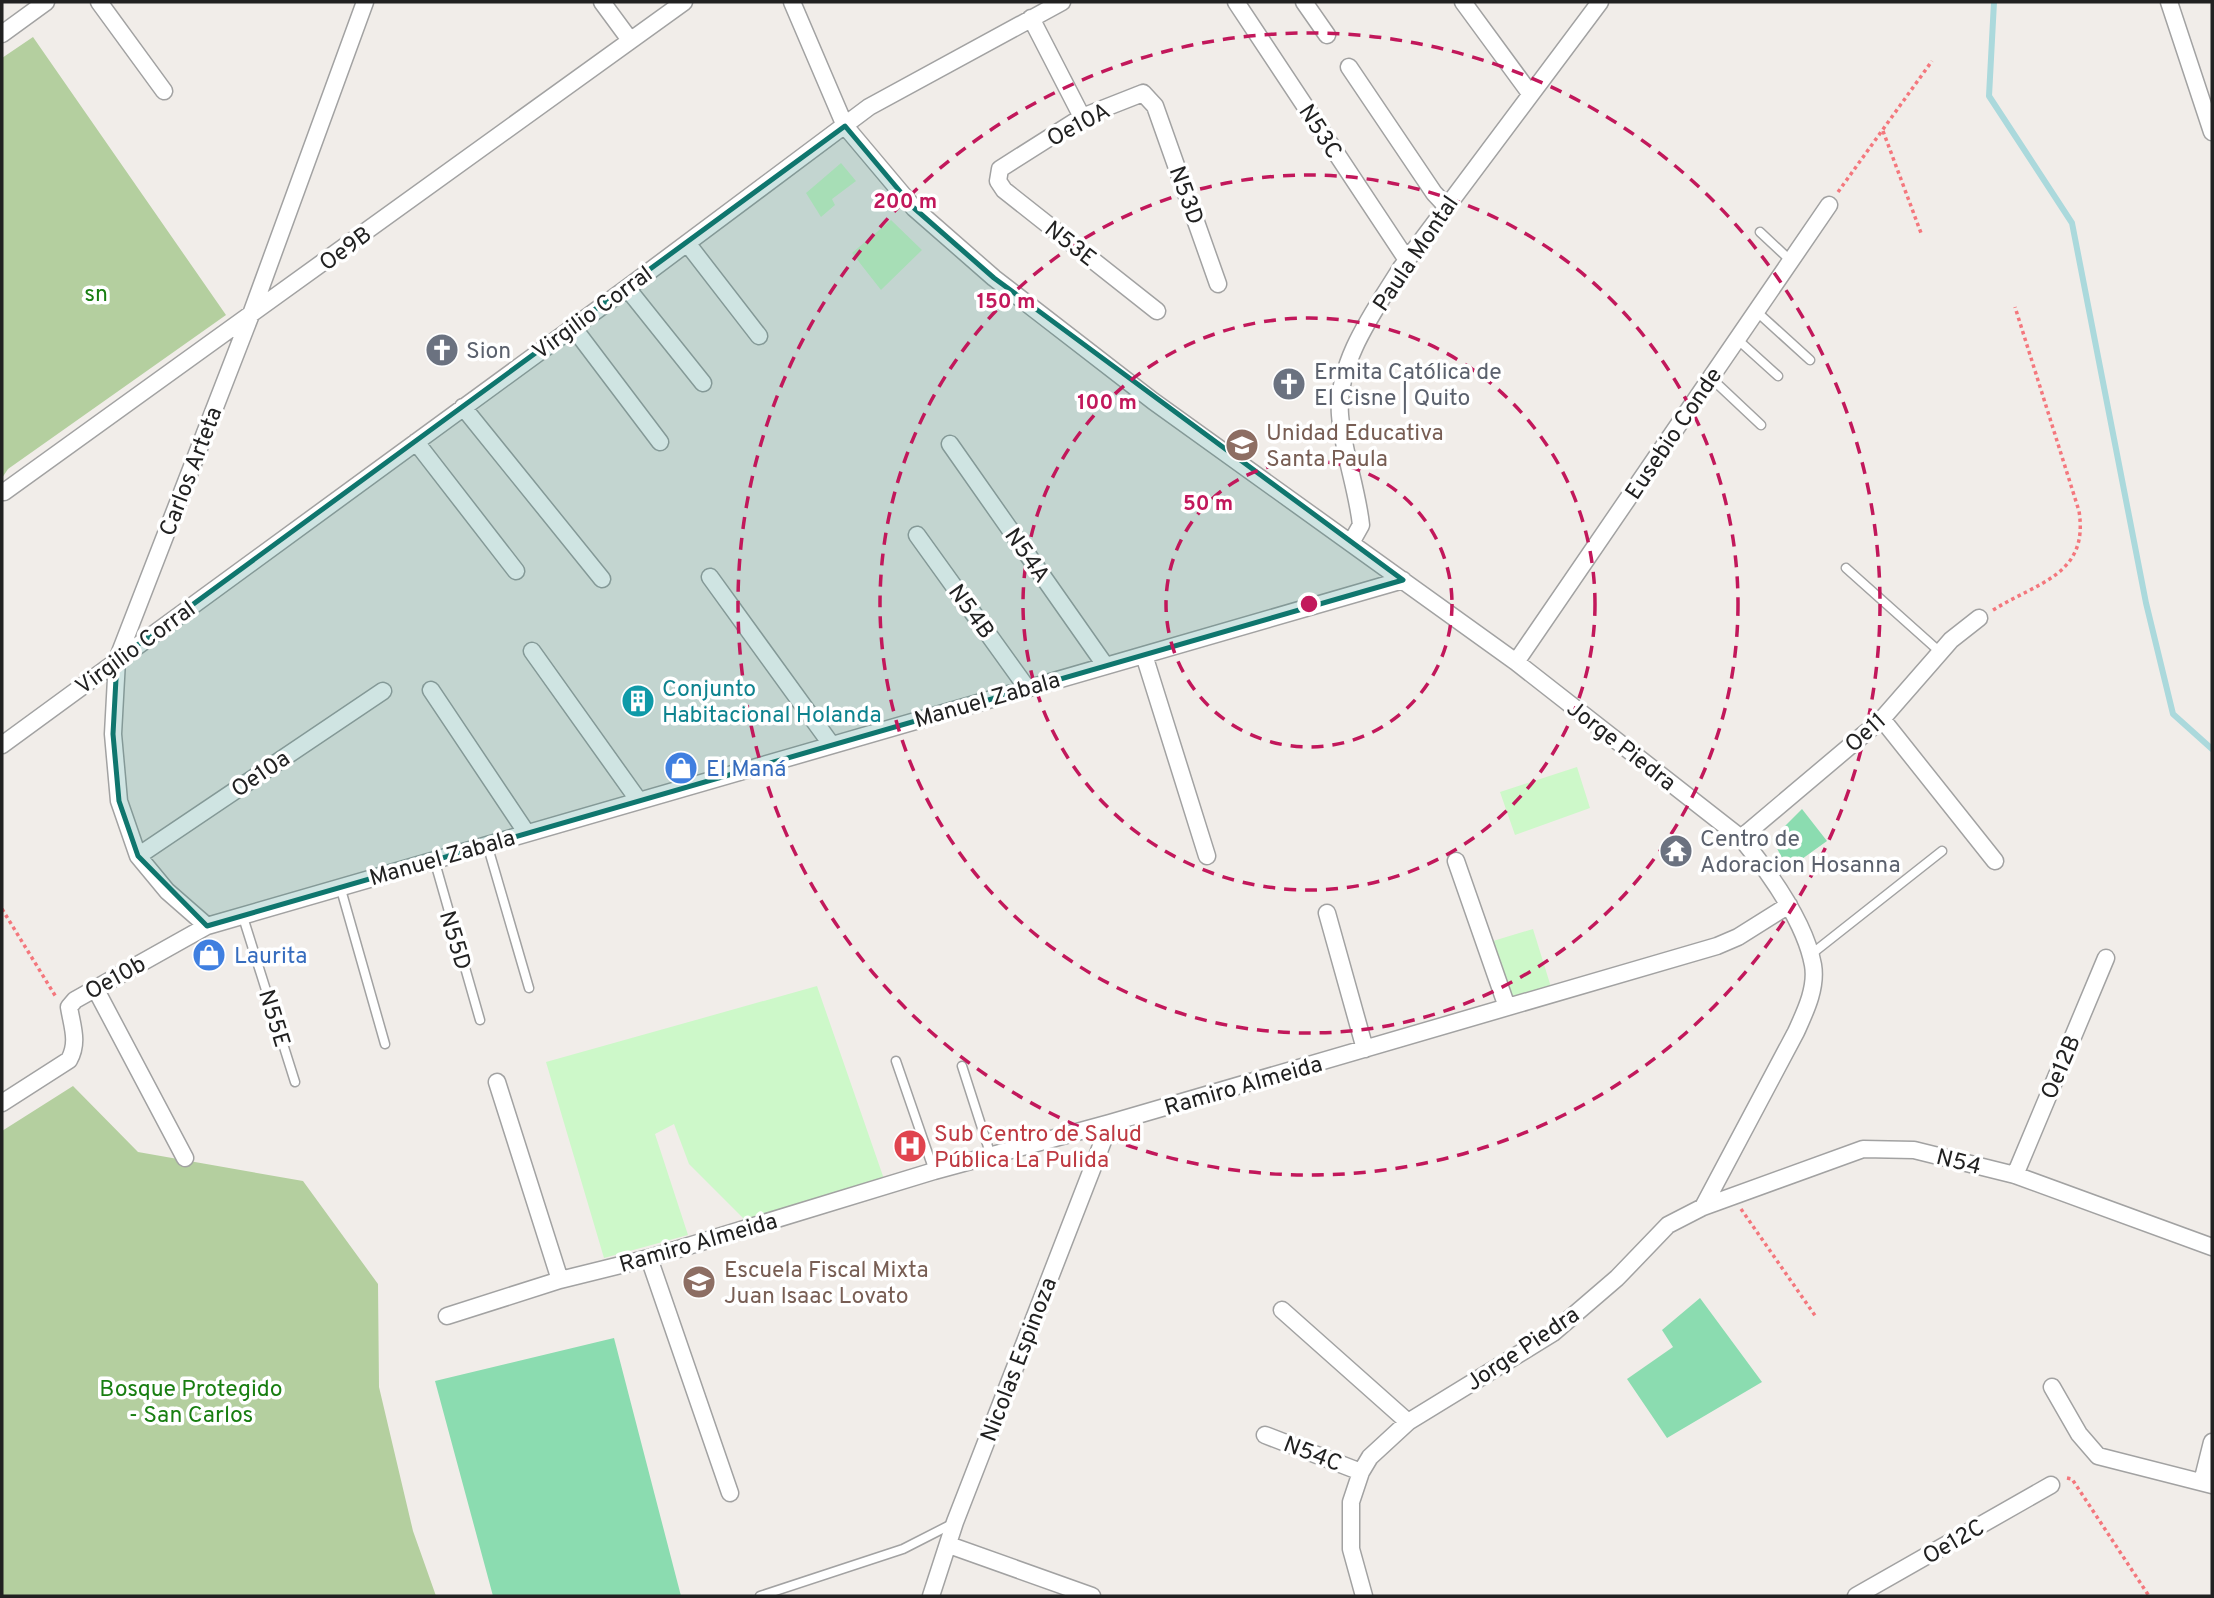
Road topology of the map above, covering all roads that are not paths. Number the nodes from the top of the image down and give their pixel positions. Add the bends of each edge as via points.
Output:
1 (46, 2) edge
2 (99, 2) edge
3 (365, 2) edge
4 (602, 2) edge
5 (684, 2) edge
6 (792, 2) edge
7 (1062, 2) edge
8 (1236, 2) edge
9 (1304, 2) edge
10 (1464, 2) edge
11 (1600, 2) edge
12 (2169, 2) edge
13 (1031, 18) junction
14 (2, 34) edge
15 (1327, 35) dead end
16 (630, 40) junction
17 (1349, 67) dead end
18 (164, 91) dead end
19 (1530, 92) junction
20 (1155, 106) joint
21 (1082, 117) junction
22 (845, 126) junction
23 (2212, 132) edge
24 (1000, 169) joint
25 (1829, 205) road end
26 (1447, 206) junction
27 (1760, 232) dead end
28 (687, 243) junction
29 (1407, 260) junction
30 (1791, 261) junction
31 (1218, 284) dead end
32 (627, 288) junction
33 (1157, 311) dead end
34 (1756, 311) junction
35 (250, 317) junction
36 (573, 327) junction
37 (759, 336) dead end
38 (1737, 339) junction
39 (1810, 360) dead end
40 (1778, 376) dead end
41 (1711, 378) junction
42 (703, 383) dead end
43 (463, 407) junction
44 (1760, 425) dead end
45 (416, 442) junction
46 (660, 442) dead end
47 (950, 444) dead end
48 (4, 492) dead end
49 (917, 535) dead end
50 (1352, 541) junction
51 (1846, 568) dead end
52 (516, 571) dead end
53 (710, 577) dead end
54 (602, 579) dead end
55 (1403, 580) junction
56 (1979, 618) road end
57 (532, 651) dead end
58 (1940, 653) junction
59 (1144, 655) junction
60 (117, 660) junction
61 (1516, 662) junction
62 (1105, 665) junction
63 (1027, 688) junction
64 (430, 690) dead end
65 (383, 691) dead end
66 (1882, 719) junction
67 (831, 744) junction
68 (2, 745) edge
69 (639, 800) junction
70 (526, 832) junction
71 (1741, 838) junction
72 (486, 844) junction
73 (1942, 851) dead end
74 (138, 856) junction
75 (1207, 856) dead end
76 (434, 859) junction
77 (1456, 861) dead end
78 (1995, 861) dead end
79 (340, 886) junction
80 (1789, 905) junction
81 (1327, 913) dead end
82 (242, 914) junction
83 (207, 926) junction
84 (1809, 956) junction
85 (2106, 958) dead end
86 (95, 988) junction
87 (529, 988) dead end
88 (1507, 1007) junction
89 (481, 1020) dead end
90 (385, 1044) dead end
91 (1365, 1049) junction
92 (896, 1061) dead end
93 (962, 1066) dead end
94 (295, 1082) dead end
95 (497, 1082) dead end
96 (2, 1103) edge
97 (1110, 1123) junction
98 (991, 1156) junction
99 (186, 1158) dead end
100 (934, 1171) junction
101 (2015, 1175) junction
102 (1703, 1207) junction
103 (2212, 1247) edge
104 (649, 1258) junction
105 (560, 1280) junction
106 (1282, 1310) dead end
107 (447, 1316) dead end
108 (2052, 1387) dead end
109 (1408, 1422) junction
110 (1265, 1435) dead end
111 (2212, 1442) edge
112 (1361, 1472) junction
113 (2207, 1484) edge
114 (2051, 1485) road end
115 (730, 1493) dead end
116 (955, 1522) junction
117 (949, 1545) junction
118 (760, 1596) edge
119 (931, 1596) edge
120 (1092, 1596) edge
121 (1364, 1596) edge
122 (1856, 1596) edge

1 - 14 street
2 - 18 street
3 - 35 street, Carlos Arteta
4 - 16 street
5 - 16 street, Oe9B
6 - 22 street, Jorge Piedra
7 - 13 street, Virgilio Corral
8 - 29 street, N53C
9 - 15 street
10 - 19 street
11 - 19 street, Paula Montal
12 - 23 street
13 - 21 street
13 - 22 street, Virgilio Corral via 869,107
16 - 35 street, Oe9B
17 - 26 street
19 - 26 street, Paula Montal
20 - 21 street, Oe10A via 1143,93
20 - 31 street, N53D
21 - 24 street, Oe10A
22 - 28 street, Virgilio Corral
22 - 50 street, Jorge Piedra via 914,208 994,278 1153,401
24 - 33 street, N53E via 998,181 1004,190
25 - 30 street, Eusebio Conde
26 - 29 street, Paula Montal
27 - 30 lane
28 - 32 street, Virgilio Corral
28 - 37 street
29 - 50 street, Paula Montal via 1374,312 1345,378 1340,414 1361,526
30 - 34 street, Eusebio Conde
32 - 36 street, Virgilio Corral
32 - 42 street
34 - 38 street, Eusebio Conde
34 - 39 lane
35 - 48 street, Oe9B
35 - 60 street, Carlos Arteta
36 - 43 street, Virgilio Corral
36 - 46 street
38 - 40 lane
38 - 41 street, Eusebio Conde
41 - 44 lane
41 - 61 street, Eusebio Conde
43 - 45 street, Virgilio Corral
43 - 54 street
45 - 52 street
45 - 60 street, Virgilio Corral
47 - 62 street, N54A
49 - 63 street, N54B
50 - 55 street, Jorge Piedra
51 - 58 lane
53 - 67 street
55 - 59 street, Manuel Zabala
55 - 61 street, Jorge Piedra
56 - 58 street, Oe11
57 - 69 street
58 - 66 street, Oe11
59 - 62 street, Manuel Zabala
59 - 75 street
60 - 68 street, Virgilio Corral
60 - 74 street, Carlos Arteta via 113,734 119,801
61 - 71 street, Jorge Piedra
62 - 63 street, Manuel Zabala
63 - 67 street, Manuel Zabala
64 - 70 street
65 - 74 street, Oe10a
66 - 71 street, Oe11
66 - 78 street
67 - 69 street, Manuel Zabala
69 - 70 street, Manuel Zabala
70 - 72 street, Manuel Zabala
71 - 80 street, Jorge Piedra
72 - 76 street, Manuel Zabala
72 - 87 lane
73 - 84 lane
74 - 83 street, Carlos Arteta via 167,891
76 - 79 street, Manuel Zabala
76 - 89 lane, N55D
77 - 88 street
79 - 82 street, Manuel Zabala
79 - 90 lane
80 - 84 street, Jorge Piedra
80 - 88 street, Ramiro Almeida via 1717,946
81 - 91 street
82 - 83 street, Manuel Zabala
82 - 94 lane, N55E
83 - 86 street, Oe10b
84 - 102 street, Jorge Piedra via 1812,985 1800,1022
85 - 101 street, Oe12B
86 - 96 street, Oe10b via 69,1007 75,1039 69,1060
86 - 99 street
88 - 91 street, Ramiro Almeida
91 - 97 street, Ramiro Almeida
92 - 100 lane
93 - 98 lane
95 - 105 street
97 - 98 street, Ramiro Almeida
97 - 116 street, Nicolas Espinoza
98 - 100 street, Ramiro Almeida
100 - 104 street, Ramiro Almeida
101 - 102 street, N54 via 1914,1150 1863,1149
101 - 103 street, N54
102 - 109 street, Jorge Piedra via 1668,1226 1553,1333
104 - 105 street, Ramiro Almeida
104 - 115 street
105 - 107 street, Ramiro Almeida
106 - 109 street
108 - 113 street via 2079,1434 2098,1456
109 - 112 street, Jorge Piedra via 1370,1457
110 - 112 street, N54C
111 - 113 street
112 - 121 street, Jorge Piedra via 1351,1502 1351,1549
114 - 122 street, Oe12C
116 - 117 street, Nicolas Espinoza
116 - 118 lane via 903,1549
117 - 119 street, Nicolas Espinoza
117 - 120 street

